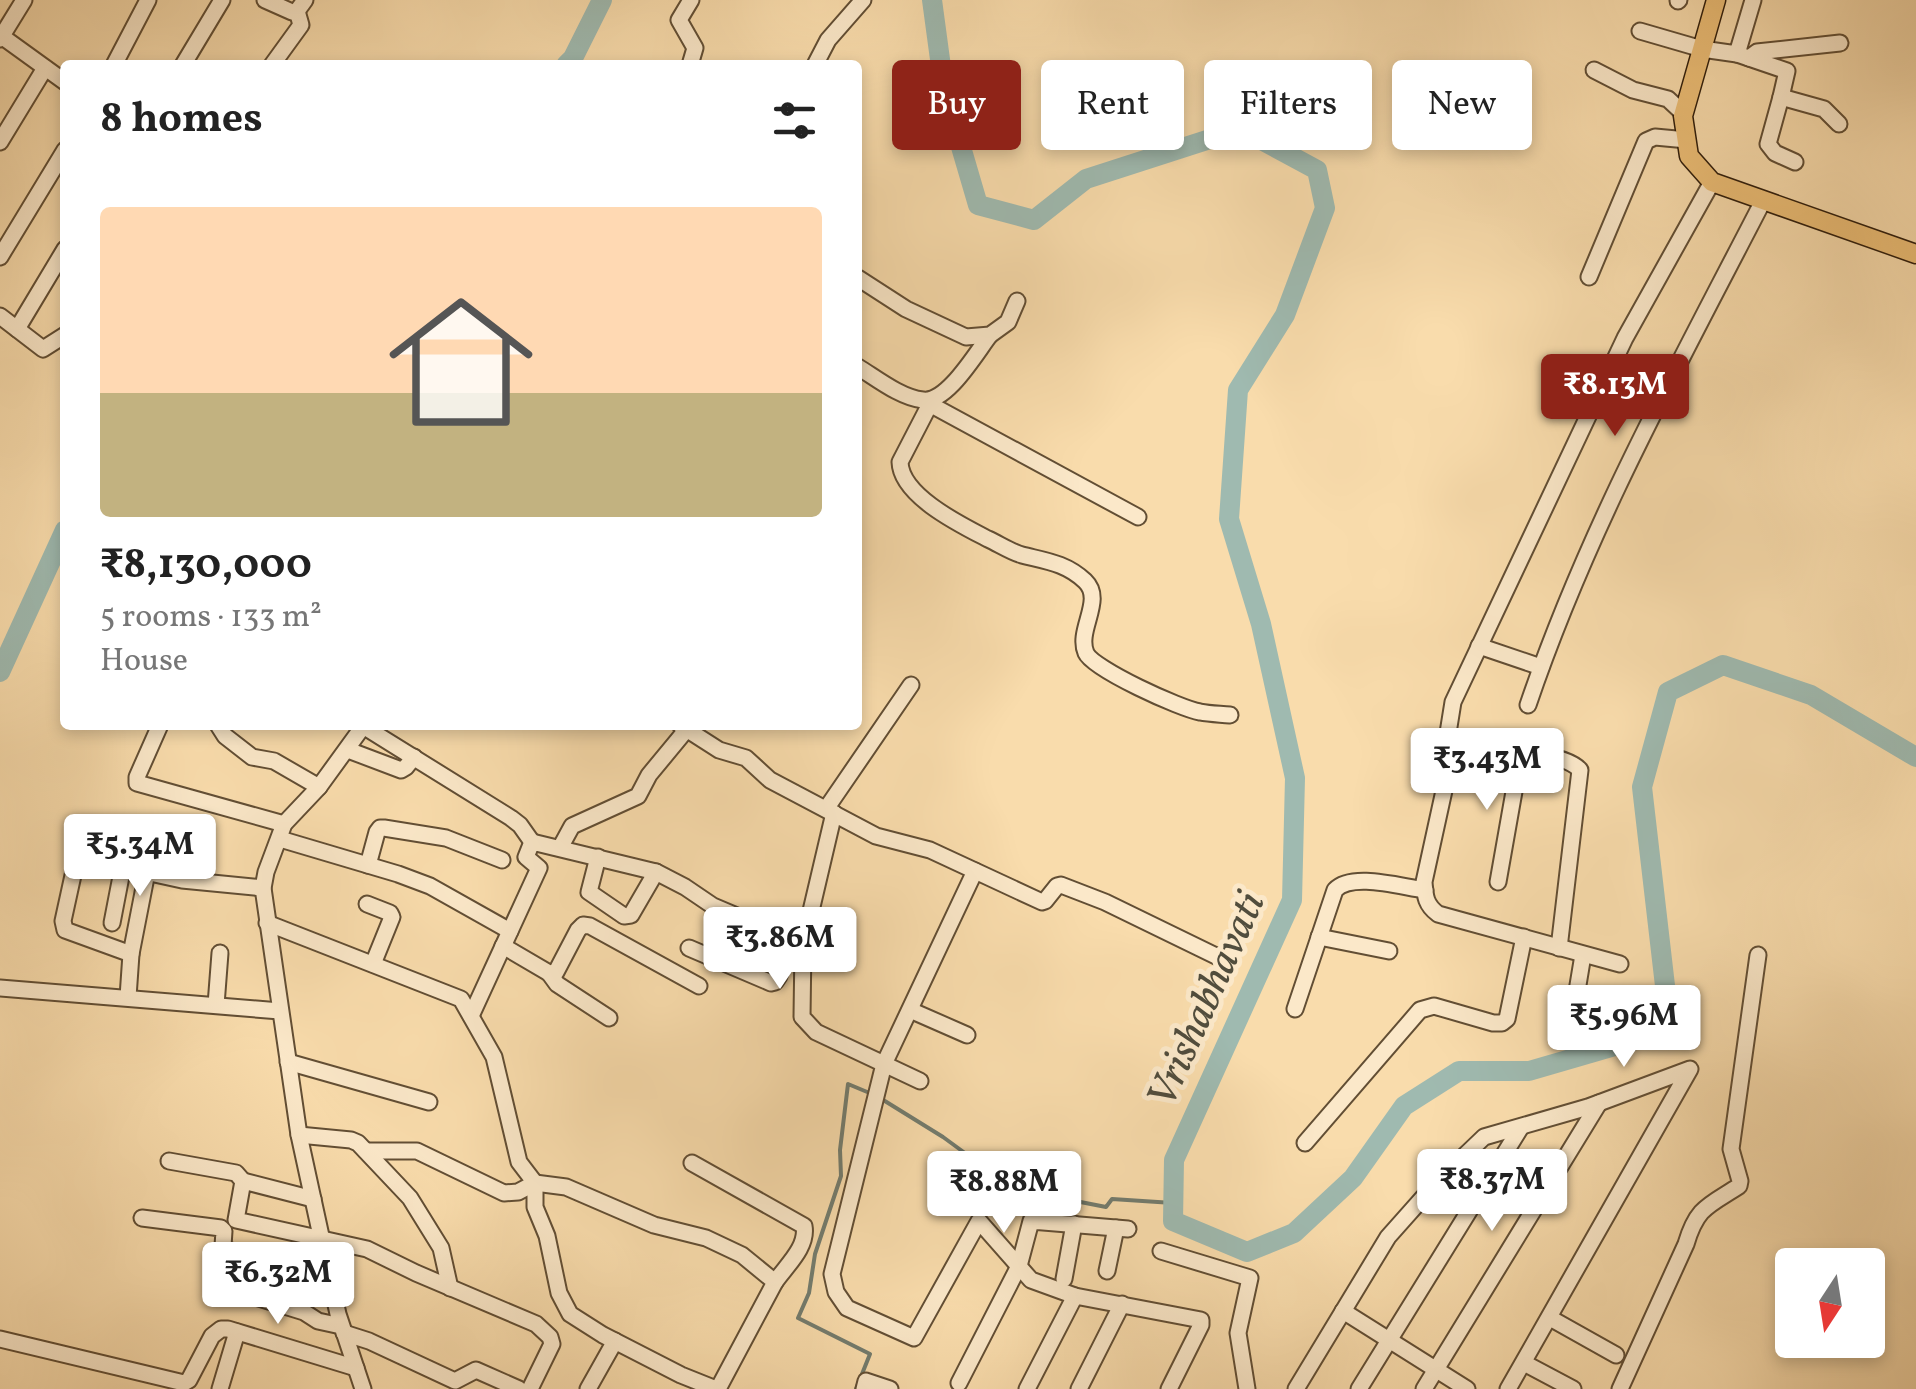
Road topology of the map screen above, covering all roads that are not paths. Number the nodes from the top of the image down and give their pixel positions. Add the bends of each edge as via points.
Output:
1 (24, 0) edge
2 (148, 0) edge
3 (222, 0) edge
4 (265, 0) edge
5 (691, 0) edge
6 (863, 0) edge
7 (1716, 0) edge
8 (1753, 0) edge
9 (301, 6) edge
10 (1640, 30) dead end
11 (1, 37) edge
12 (1840, 43) dead end
13 (1702, 49) junction
14 (1743, 56) junction
15 (117, 60) edge
16 (185, 60) edge
17 (276, 60) edge
18 (691, 60) edge
19 (817, 60) edge
20 (45, 68) junction
21 (1594, 70) dead end
22 (60, 78) edge
23 (1781, 97) junction
24 (1684, 113) junction
25 (1839, 124) dead end
26 (1686, 140) junction
27 (0, 142) edge
28 (60, 158) edge
29 (1795, 162) dead end
30 (1712, 182) junction
31 (1764, 201) junction
32 (1916, 254) edge
33 (0, 257) edge
34 (60, 257) edge
35 (1589, 276) dead end
36 (862, 281) edge
37 (1017, 300) dead end
38 (0, 316) edge
39 (17, 329) junction
40 (990, 335) junction
41 (60, 337) edge
42 (862, 369) edge
43 (927, 402) junction
44 (1138, 516) dead end
45 (1479, 646) junction
46 (1541, 667) junction
47 (910, 685) dead end
48 (1528, 704) dead end
49 (1230, 715) dead end
50 (158, 730) edge
51 (222, 730) edge
52 (361, 730) edge
53 (370, 730) edge
54 (681, 730) edge
55 (688, 730) edge
56 (1451, 746) junction
57 (348, 750) junction
58 (1521, 752) junction
59 (414, 757) junction
60 (319, 787) junction
61 (830, 811) junction
62 (282, 831) junction
63 (532, 842) junction
64 (560, 848) junction
65 (598, 857) junction
66 (502, 860) dead end
67 (368, 865) junction
68 (123, 866) junction
69 (974, 871) junction
70 (147, 872) junction
71 (656, 872) junction
72 (1498, 882) dead end
73 (263, 888) junction
74 (1424, 890) junction
75 (367, 904) dead end
76 (112, 923) dead end
77 (267, 923) junction
78 (1319, 937) junction
79 (1524, 937) junction
80 (506, 938) junction
81 (688, 948) dead end
82 (1559, 948) junction
83 (1389, 951) dead end
84 (220, 953) dead end
85 (131, 954) junction
86 (1583, 954) junction
87 (1758, 955) dead end
88 (1218, 958) dead end
89 (373, 964) junction
90 (1620, 964) dead end
91 (549, 973) junction
92 (700, 986) dead end
93 (0, 988) edge
94 (128, 996) junction
95 (216, 1005) junction
96 (1295, 1009) dead end
97 (910, 1010) junction
98 (280, 1011) junction
99 (1573, 1015) dead end
100 (471, 1016) junction
101 (609, 1018) dead end
102 (967, 1036) dead end
103 (288, 1062) junction
104 (884, 1064) junction
105 (920, 1081) dead end
106 (429, 1102) dead end
107 (1598, 1103) junction
108 (1521, 1127) junction
109 (299, 1135) junction
110 (1304, 1143) dead end
111 (366, 1151) junction
112 (168, 1161) dead end
113 (692, 1163) dead end
114 (243, 1181) junction
115 (535, 1184) junction
116 (313, 1199) junction
117 (142, 1218) dead end
118 (1074, 1224) junction
119 (322, 1239) junction
120 (1160, 1252) dead end
121 (1019, 1266) junction
122 (1107, 1271) dead end
123 (330, 1279) junction
124 (1064, 1280) dead end
125 (774, 1282) junction
126 (223, 1288) dead end
127 (450, 1288) junction
128 (1075, 1296) junction
129 (1122, 1304) junction
130 (1343, 1311) junction
131 (1550, 1318) junction
132 (343, 1329) junction
133 (238, 1332) junction
134 (0, 1339) edge
135 (615, 1341) junction
136 (1388, 1341) junction
137 (1616, 1355) dead end
138 (1524, 1363) junction
139 (356, 1368) junction
140 (1436, 1369) junction
141 (675, 1372) junction
142 (151, 1383) edge
143 (959, 1383) dead end
144 (220, 1389) edge
145 (363, 1389) edge
146 (519, 1389) edge
147 (530, 1389) edge
148 (588, 1389) edge
149 (666, 1389) edge
150 (714, 1389) edge
151 (864, 1389) edge
152 (890, 1389) edge
153 (1028, 1389) edge
154 (1078, 1389) edge
155 (1169, 1389) edge
156 (1247, 1389) edge
157 (1296, 1389) edge
158 (1358, 1389) edge
159 (1424, 1389) edge
160 (1467, 1389) edge
161 (1508, 1389) edge
162 (1572, 1389) edge
163 (1620, 1389) edge

1 - 11 street
2 - 15 street
3 - 16 street
4 - 9 street via 292,12
5 - 18 street via 679,20 695,48
6 - 19 street
7 - 13 main road
8 - 14 street
9 - 17 street via 301,25
10 - 13 street
11 - 20 street
12 - 14 street
13 - 14 street
13 - 24 main road
14 - 23 street via 1787,71
20 - 22 street
20 - 27 street
21 - 24 street via 1668,99
23 - 25 street via 1824,109
23 - 29 street via 1768,144
24 - 26 main road
26 - 30 main road via 1689,156
26 - 35 street via 1646,140
28 - 33 street
30 - 31 main road
30 - 45 street via 1626,338
31 - 32 main road
31 - 46 street via 1624,470
34 - 39 street
36 - 40 street via 966,337
37 - 40 street via 1008,322
38 - 39 street
39 - 41 street via 43,348
40 - 43 street via 942,396
42 - 43 street
43 - 44 street
43 - 49 street via 900,462 900,471 927,502 943,517 1020,554 1069,568 1088,584 1084,637 1090,658 1177,705
45 - 46 street
45 - 56 street via 1453,702
46 - 48 street
47 - 61 street
50 - 62 street via 137,783
51 - 60 street via 252,757 274,761
52 - 57 street
53 - 59 street
54 - 64 street via 638,796 572,826
55 - 61 street
56 - 58 street
56 - 74 street
57 - 59 street via 401,770
57 - 60 street
58 - 72 street
58 - 82 street via 1562,759 1580,770
59 - 63 street via 512,818
60 - 62 street
61 - 69 street via 876,836 926,848
61 - 104 street via 803,945 802,1018 816,1032
62 - 67 street
62 - 73 street
63 - 64 street
63 - 80 street via 526,857 539,867
64 - 65 street
65 - 71 street
65 - 71 street via 588,892 627,917
66 - 67 street via 446,838 380,828
67 - 80 street via 430,886
68 - 70 street
68 - 76 street
68 - 85 street via 78,857 64,927
69 - 88 street via 1042,902 1061,885
69 - 97 street
70 - 73 street
70 - 85 street
71 - 81 street via 789,944 772,983
73 - 77 street
74 - 78 street via 1358,880 1339,884
74 - 79 street via 1438,914
75 - 89 street via 392,916
77 - 89 street
77 - 98 street
78 - 83 street
78 - 96 street
79 - 82 street
79 - 110 street via 1507,1020 1493,1023 1434,1006 1420,1010
80 - 91 street
80 - 100 street
82 - 86 street
84 - 95 street
85 - 94 street
86 - 90 street
86 - 99 street
87 - 163 street via 1732,1149 1740,1182 1693,1221
89 - 100 street via 461,999
91 - 92 street via 556,972 582,925
91 - 101 street
93 - 94 street
94 - 95 street
95 - 98 street
97 - 102 street
97 - 104 street
98 - 103 street
100 - 115 street via 494,1057 519,1162
103 - 106 street
103 - 109 street
104 - 105 street
104 - 121 street via 832,1274 846,1308 914,1338 979,1221
107 - 108 street
107 - 131 street via 1690,1069
107 - 140 street
108 - 130 street via 1484,1138 1436,1183 1388,1236
108 - 136 street
109 - 111 street via 351,1140
109 - 116 street
111 - 115 street via 416,1151 504,1192
111 - 127 street via 408,1194 440,1244
112 - 114 street via 236,1173
113 - 125 street via 804,1226 804,1242
114 - 116 street
114 - 119 street via 237,1221
115 - 125 street via 566,1187 650,1223 701,1236 736,1252
115 - 135 street via 558,1294 570,1314
116 - 119 street
117 - 123 street via 221,1228 227,1250
118 - 121 street via 1031,1220
118 - 122 street via 1122,1229
118 - 124 street
119 - 123 street
119 - 127 street via 367,1249
120 - 156 street via 1250,1278 1238,1333
121 - 128 street via 1031,1280
121 - 143 street
123 - 132 street
125 - 150 street
126 - 132 street
127 - 147 street via 536,1324 550,1337
128 - 129 street
128 - 153 street
129 - 154 street
129 - 155 street via 1200,1320
130 - 136 street
130 - 157 street
131 - 137 street
131 - 138 street
132 - 139 street
132 - 146 street via 455,1382 476,1370
133 - 139 street
133 - 142 street via 218,1330 187,1382
133 - 144 street
134 - 142 street
135 - 141 street
135 - 148 street
136 - 140 street
136 - 158 street
138 - 161 street
138 - 162 street
139 - 145 street
140 - 159 street
140 - 160 street
141 - 149 street
141 - 150 street
151 - 152 street via 866,1381

